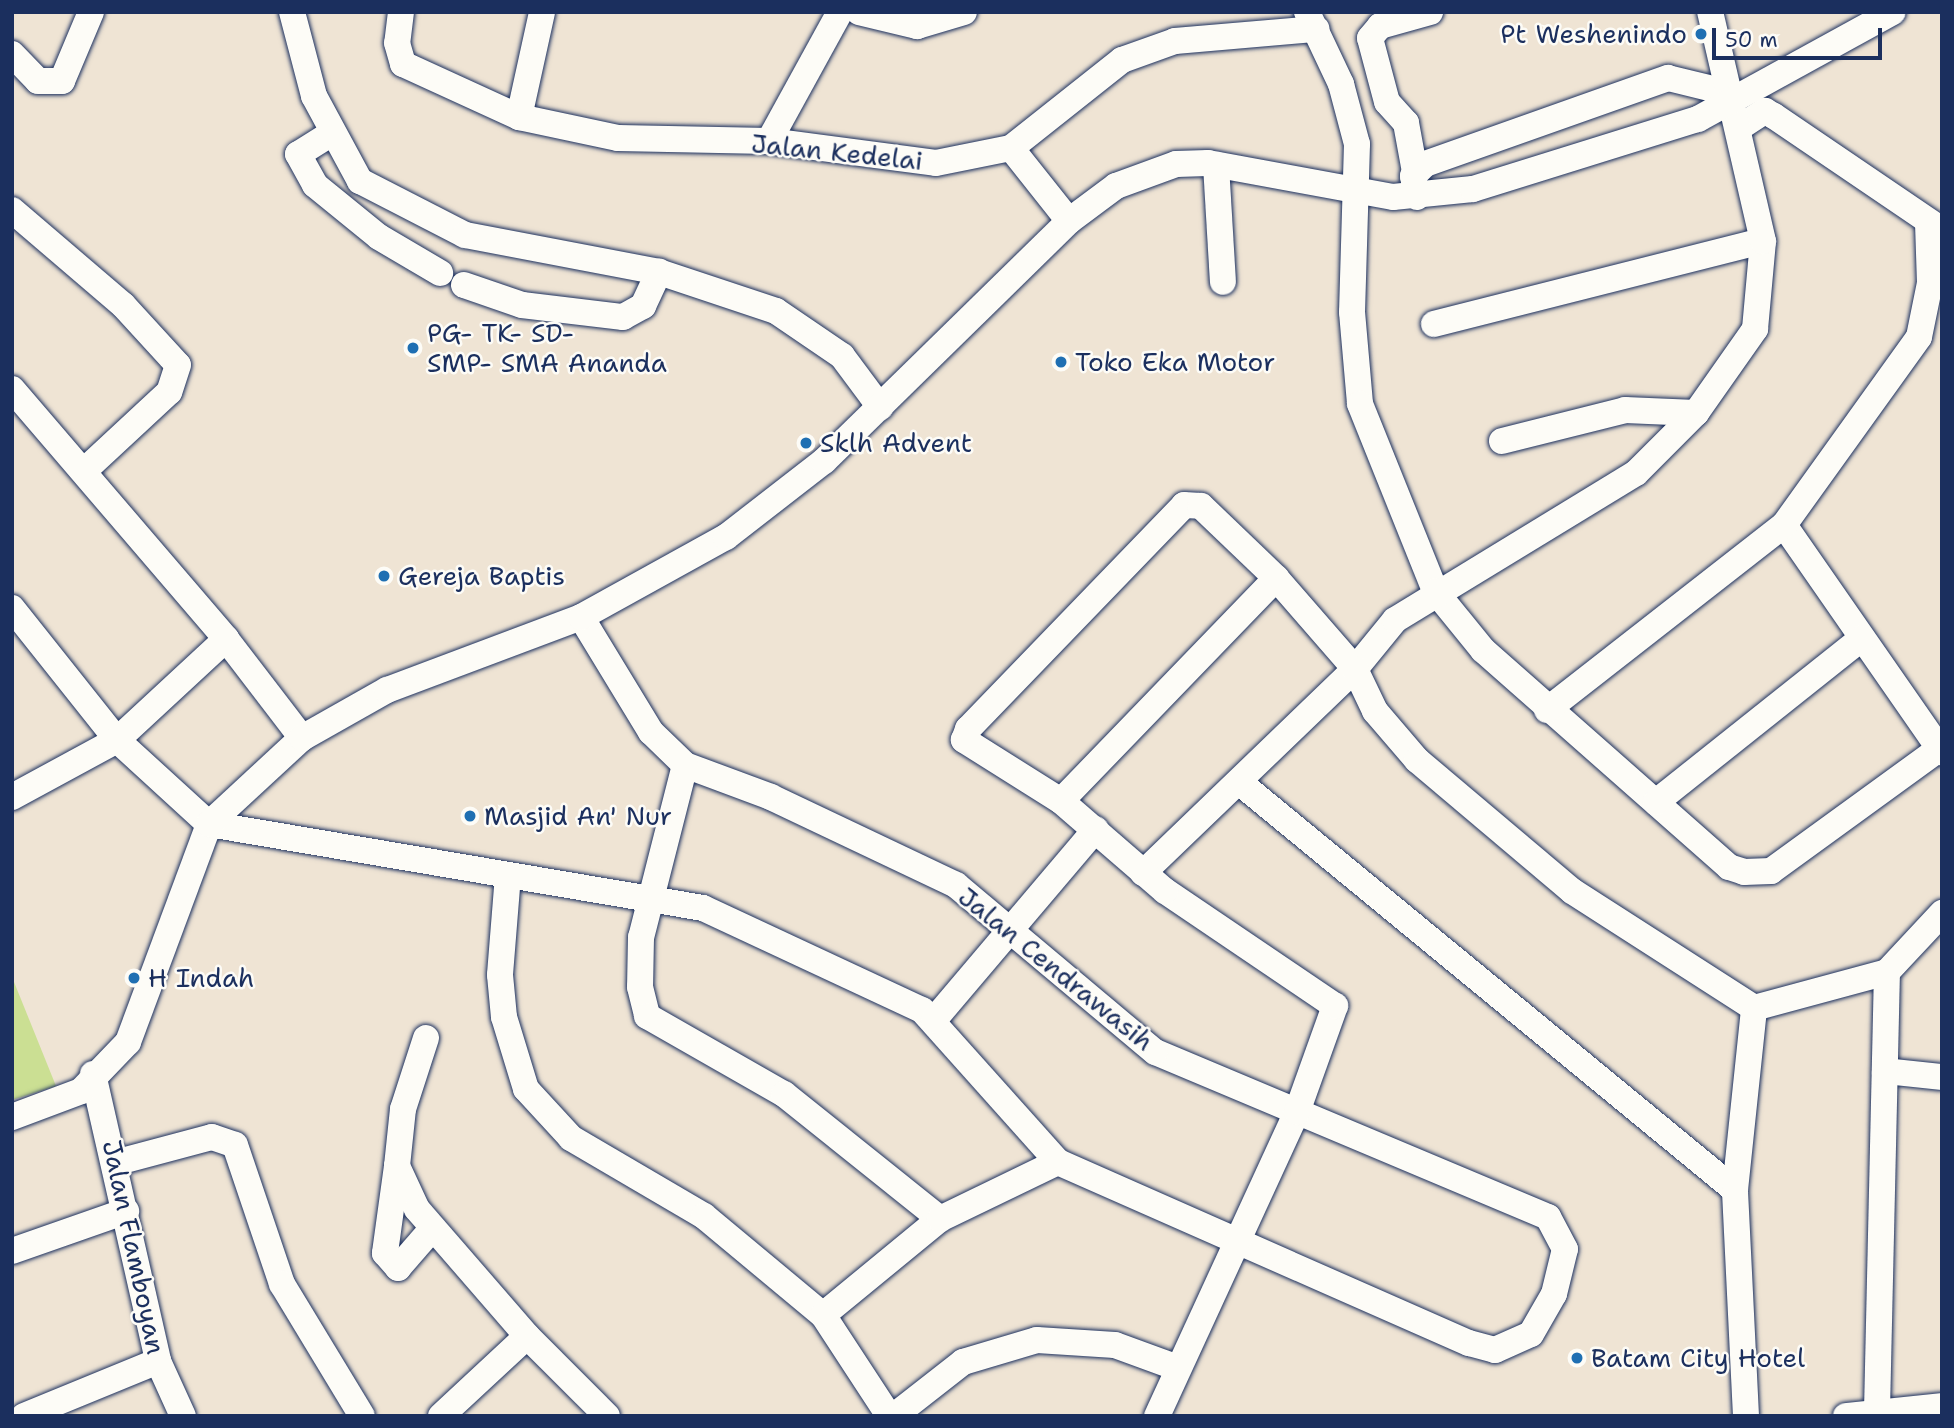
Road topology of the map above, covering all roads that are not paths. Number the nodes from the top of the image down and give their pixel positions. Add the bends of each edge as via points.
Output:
1 (91, 12) edge
2 (292, 12) edge
3 (401, 12) edge
4 (542, 12) edge
5 (840, 12) edge
6 (859, 12) edge
7 (964, 12) edge
8 (1430, 12) edge
9 (1710, 12) edge
10 (1894, 12) edge
11 (1312, 20) edge
12 (12, 54) edge
13 (1734, 97) junction
14 (519, 117) junction
15 (1740, 127) junction
16 (332, 132) junction
17 (769, 141) junction
18 (1011, 148) junction
19 (1216, 165) junction
20 (1416, 184) junction
21 (1354, 192) junction
22 (12, 210) edge
23 (1937, 218) edge
24 (1069, 220) junction
25 (1763, 241) junction
26 (659, 272) junction
27 (440, 273) dead end
28 (1223, 282) dead end
29 (464, 285) dead end
30 (1434, 324) dead end
31 (12, 389) edge
32 (880, 407) junction
33 (1696, 413) junction
34 (1502, 441) dead end
35 (85, 470) junction
36 (1784, 524) junction
37 (1276, 578) junction
38 (1435, 592) junction
39 (14, 613) edge
40 (581, 617) junction
41 (1862, 638) junction
42 (226, 639) junction
43 (1355, 669) junction
44 (1547, 710) junction
45 (302, 738) junction
46 (117, 740) junction
47 (1941, 751) edge
48 (685, 765) junction
49 (1239, 782) junction
50 (12, 797) edge
51 (1061, 801) junction
52 (1657, 802) junction
53 (209, 824) junction
54 (1096, 829) junction
55 (1143, 873) junction
56 (508, 875) junction
57 (653, 896) junction
58 (1942, 913) edge
59 (1013, 930) junction
60 (1887, 972) junction
61 (1854, 981) junction
62 (1754, 1008) junction
63 (934, 1020) junction
64 (1886, 1025) junction
65 (426, 1038) dead end
66 (1885, 1071) junction
67 (93, 1074) junction
68 (1942, 1077) edge
69 (1297, 1112) junction
70 (12, 1117) edge
71 (1058, 1162) junction
72 (118, 1163) junction
73 (397, 1166) junction
74 (1735, 1189) junction
75 (126, 1212) junction
76 (940, 1219) junction
77 (430, 1231) junction
78 (1239, 1239) junction
79 (12, 1251) edge
80 (823, 1315) junction
81 (527, 1336) junction
82 (158, 1361) junction
83 (1178, 1368) junction
84 (1932, 1410) edge
85 (1877, 1411) junction
86 (24, 1416) edge
87 (183, 1416) edge
88 (362, 1416) edge
89 (441, 1416) edge
90 (607, 1416) edge
91 (891, 1416) edge
92 (1157, 1416) edge
93 (1746, 1416) edge
94 (1846, 1416) edge

1 - 12 street via 62,81 38,81
2 - 16 street via 314,96
3 - 14 street, Jalan Kedelai via 397,44 403,64 416,75
4 - 14 street
5 - 17 street
6 - 7 street via 917,26
8 - 20 street via 1380,26 1370,38 1387,102 1406,123
9 - 13 street
10 - 13 street
11 - 18 street, Jalan Kedelai via 1175,41 1122,60
11 - 21 street via 1351,111
13 - 15 street
13 - 20 street via 1595,155 1474,189
13 - 20 street via 1674,76
14 - 17 street, Jalan Kedelai via 618,138
15 - 23 street via 1765,111
15 - 25 street
16 - 26 street via 360,181 432,224 534,253
16 - 27 street via 298,154 316,185 379,237
17 - 18 street, Jalan Kedelai via 936,163
18 - 24 street
19 - 21 street
19 - 24 street via 1146,172
19 - 28 street
20 - 21 street
21 - 38 street via 1352,312 1360,404
22 - 35 street via 123,305 178,365 169,392
23 - 36 street via 1919,337
24 - 32 street
25 - 30 street
25 - 33 street via 1755,329
26 - 29 street via 643,306 623,317 522,305
26 - 32 street via 797,321 842,356
31 - 35 street
32 - 40 street via 726,537
33 - 34 street via 1625,410
33 - 38 street via 1636,473
35 - 42 street
36 - 41 street
36 - 44 street
37 - 43 street
37 - 51 street
37 - 51 street via 1201,506 1188,503 968,729 969,748
38 - 43 street via 1369,644
38 - 44 street via 1483,650
39 - 46 street
40 - 45 street via 387,690
40 - 48 street via 651,732
41 - 47 street
41 - 52 street
42 - 45 street
42 - 46 street
43 - 49 street
43 - 62 street via 1375,711 1417,760 1572,891
44 - 52 street
45 - 53 street
46 - 50 street
46 - 53 street
47 - 52 street via 1771,871 1758,874 1729,867
48 - 57 street
48 - 59 street, Jalan Cendrawasih via 771,797 925,868
49 - 55 street
49 - 74 street
51 - 54 street
53 - 56 street
53 - 67 street via 128,1042
54 - 55 street
54 - 59 street
55 - 69 street via 1335,1006
56 - 57 street
56 - 80 street via 500,975 504,1017 526,1089 571,1138 704,1216
57 - 63 street via 715,914 898,995
57 - 76 street via 638,959 647,1016 784,1094
58 - 60 street
59 - 63 street
59 - 69 street, Jalan Cendrawasih via 1155,1052
60 - 61 street
60 - 64 street
61 - 62 street
61 - 64 street
62 - 74 street
63 - 71 street
64 - 66 street
65 - 73 street via 403,1109
66 - 68 street
66 - 85 street
67 - 70 street via 81,1090
67 - 72 street, Jalan Flamboyan
69 - 78 street
69 - 78 street, Jalan Cendrawasih via 1528,1206 1559,1227 1565,1249 1555,1294 1531,1334 1495,1350
71 - 76 street
71 - 78 street
72 - 75 street, Jalan Flamboyan
72 - 88 street via 212,1137 235,1145 282,1284
73 - 77 street
73 - 77 street via 385,1254 398,1268
74 - 93 street
75 - 79 street
75 - 82 street, Jalan Flamboyan
76 - 80 street
77 - 81 street
78 - 83 street
80 - 91 street
81 - 89 street
81 - 90 street
82 - 86 street
82 - 87 street, Jalan Flamboyan
83 - 91 street via 1115,1345 1037,1340 963,1362
83 - 92 street
84 - 85 street
85 - 94 street

